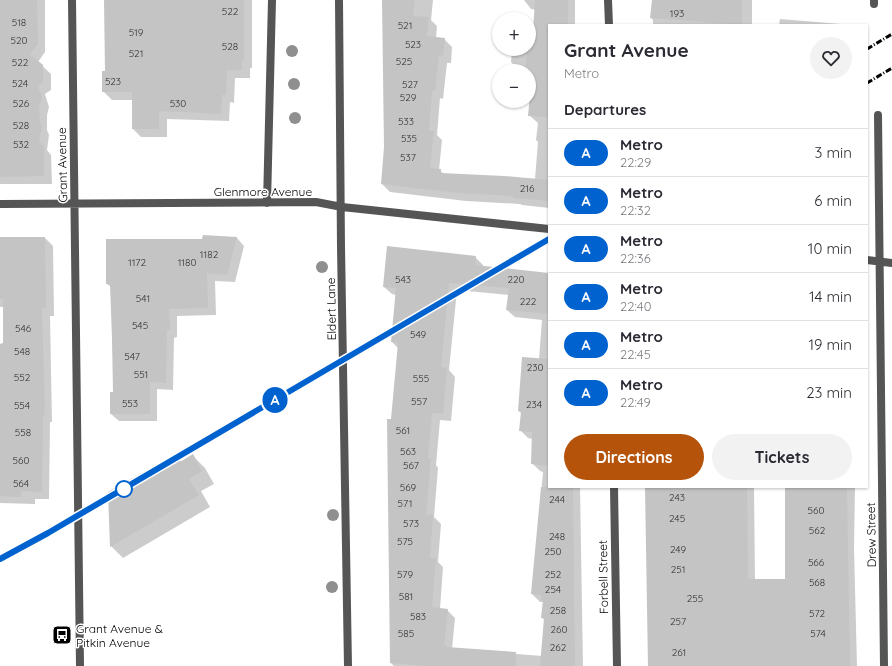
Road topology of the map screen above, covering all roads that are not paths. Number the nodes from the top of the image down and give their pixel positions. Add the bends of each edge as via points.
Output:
1 (72, 0) edge
2 (272, 0) edge
3 (339, 0) edge
4 (608, 0) edge
5 (608, 24) edge
6 (878, 115) dead end
7 (267, 203) junction
8 (0, 204) edge
9 (74, 204) junction
10 (342, 207) junction
11 (548, 230) edge
12 (868, 260) edge
13 (880, 262) junction
14 (892, 263) edge
15 (614, 488) edge
16 (80, 666) edge
17 (348, 666) edge
18 (616, 666) edge
19 (884, 666) edge

1 - 9 street, Grant Avenue
2 - 7 street
3 - 10 street, Eldert Lane
4 - 5 street
6 - 13 street, Drew Street
7 - 9 street, Glenmore Avenue
7 - 10 street, Glenmore Avenue via 316,202
8 - 9 street, Glenmore Avenue
9 - 16 street, Grant Avenue
10 - 11 street, Glenmore Avenue
10 - 17 street, Eldert Lane
12 - 13 street
13 - 14 street
13 - 19 street, Drew Street
15 - 18 street, Forbell Street

